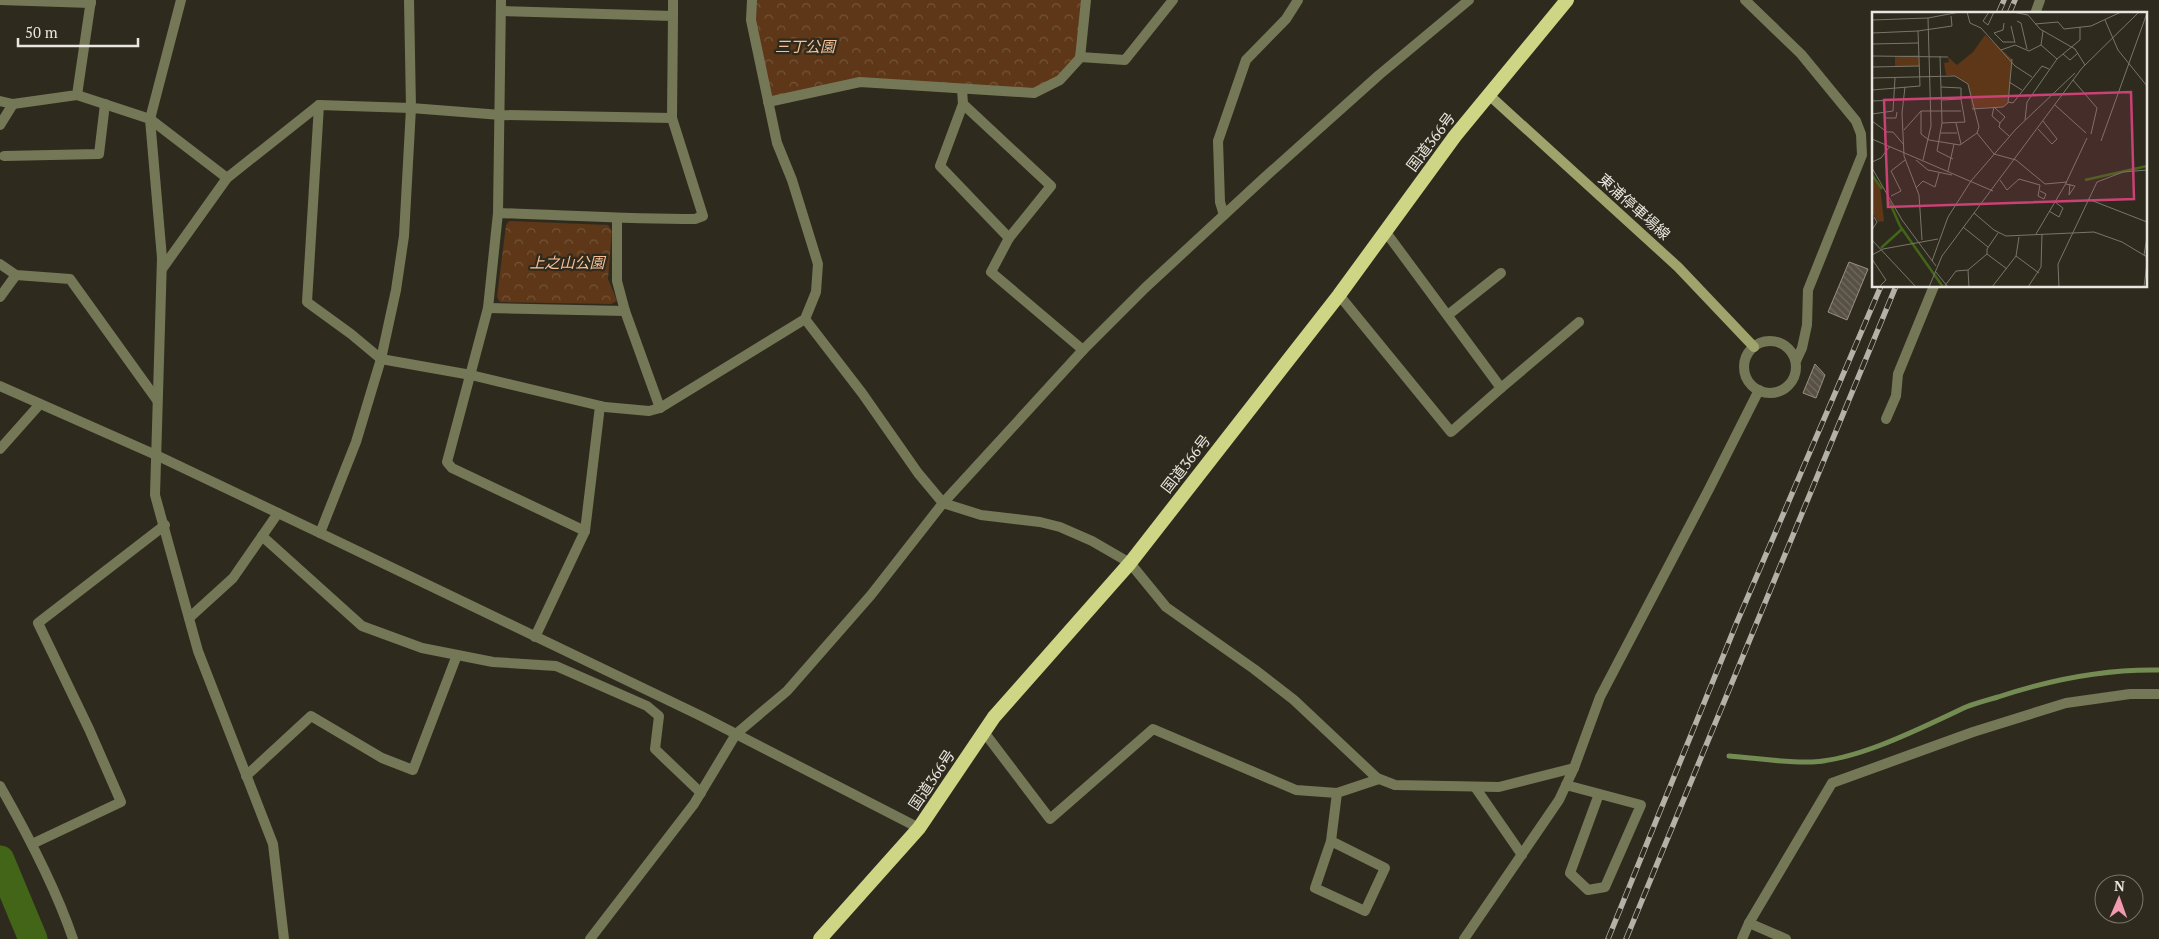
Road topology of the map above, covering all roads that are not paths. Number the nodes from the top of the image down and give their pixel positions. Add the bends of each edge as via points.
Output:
1 (0, 0) edge
2 (181, 0) edge
3 (410, 0) edge
4 (501, 0) edge
5 (673, 0) edge
6 (752, 0) edge
7 (1086, 0) edge
8 (1173, 0) edge
9 (1298, 0) edge
10 (1469, 0) edge
11 (1567, 0) edge
12 (1745, 0) edge
13 (2040, 0) edge
14 (91, 2) edge
15 (501, 11) junction
16 (2036, 12) edge
17 (673, 16) junction
18 (1080, 57) junction
19 (962, 89) junction
20 (77, 95) junction
21 (1489, 95) junction
22 (0, 102) edge
23 (768, 102) junction
24 (13, 104) junction
25 (106, 104) junction
26 (963, 104) junction
27 (319, 105) junction
28 (411, 108) junction
29 (501, 115) junction
30 (672, 118) junction
31 (150, 119) junction
32 (0, 125) edge
33 (4, 156) dead end
34 (227, 178) junction
35 (498, 213) junction
36 (1224, 215) junction
37 (617, 219) junction
38 (1385, 231) junction
39 (1009, 238) junction
40 (0, 264) edge
41 (162, 270) junction
42 (1502, 273) dead end
43 (16, 275) junction
44 (1933, 288) edge
45 (1338, 295) junction
46 (0, 296) edge
47 (488, 308) junction
48 (625, 310) junction
49 (1448, 315) junction
50 (804, 319) junction
51 (1579, 322) dead end
52 (1754, 347) junction
53 (1083, 350) junction
54 (381, 359) junction
55 (1796, 361) junction
56 (471, 375) junction
57 (0, 386) edge
58 (1502, 388) junction
59 (1759, 390) junction
60 (157, 400) junction
61 (40, 404) junction
62 (600, 406) junction
63 (660, 408) junction
64 (1886, 419) dead end
65 (0, 449) edge
66 (156, 455) junction
67 (943, 503) junction
68 (278, 513) junction
69 (165, 525) junction
70 (585, 531) junction
71 (320, 533) junction
72 (262, 536) junction
73 (1130, 563) junction
74 (189, 618) junction
75 (535, 637) junction
76 (457, 655) junction
77 (2159, 694) edge
78 (984, 732) junction
79 (736, 734) junction
80 (1574, 768) junction
81 (246, 776) junction
82 (1379, 779) junction
83 (1566, 784) junction
84 (0, 786) edge
85 (1475, 788) junction
86 (701, 793) junction
87 (1337, 793) junction
88 (1599, 794) junction
89 (919, 828) junction
90 (1331, 841) junction
91 (32, 844) junction
92 (1522, 855) junction
93 (1749, 923) junction
94 (74, 939) edge
95 (284, 939) edge
96 (590, 939) edge
97 (820, 939) edge
98 (1464, 939) edge
99 (1742, 939) edge
100 (1786, 939) edge

1 - 14 street
2 - 31 street
3 - 28 street
4 - 15 street
5 - 17 street
6 - 23 street via 751,20
7 - 18 street
8 - 18 street via 1125,60
9 - 36 street via 1286,19 1246,60 1218,141 1220,202
10 - 36 street via 1379,75
11 - 21 highway, 国道366号
12 - 55 street via 1801,54 1856,121 1861,134 1862,155 1808,290 1807,325
13 - 16 street
14 - 20 street
15 - 17 street
15 - 29 street
17 - 30 street
18 - 19 street via 1060,80 1034,93
19 - 23 street via 860,82
19 - 26 street
20 - 24 street
20 - 25 street
21 - 38 highway, 国道366号
21 - 52 main road, 東浦停車場線 via 1678,267
22 - 24 street
23 - 50 street via 776,143 792,180 818,264 816,292
24 - 32 street
25 - 31 street
25 - 33 street via 99,154
26 - 39 street via 940,166
26 - 39 street via 1051,186
27 - 28 street
27 - 34 street
27 - 54 street via 307,302
28 - 29 street
28 - 54 street via 404,236
29 - 30 street
29 - 35 street
30 - 37 street via 703,216 695,219
31 - 34 street
31 - 41 street
34 - 41 street
35 - 37 street
35 - 47 street
36 - 53 street
37 - 48 street via 617,281
38 - 45 highway, 国道366号
38 - 49 street
39 - 53 street via 991,272
40 - 43 street
41 - 60 street
42 - 49 street
43 - 46 street
43 - 60 street via 70,279
44 - 64 street via 1898,374 1896,396
45 - 58 street via 1451,432
45 - 73 highway, 国道366号
47 - 48 street
47 - 56 street
48 - 63 street
49 - 58 street
50 - 63 street
50 - 67 street
51 - 58 street
52 - 55 street via 1764,342 1780,343 1787,347
52 - 59 street via 1744,366 1750,383
53 - 67 street
54 - 56 street
54 - 71 street via 356,442
55 - 59 street via 1794,377 1783,389 1774,392
56 - 62 street
56 - 70 street via 447,462 452,468
57 - 61 street
59 - 80 street via 1600,697
60 - 66 street
61 - 65 street
61 - 66 street
62 - 63 street via 649,411
62 - 70 street
66 - 68 street
66 - 69 street via 155,495
67 - 73 street via 981,515 1060,527
67 - 79 street via 872,595 793,684
68 - 71 street
68 - 72 street
69 - 74 street
69 - 91 street via 38,623 121,802
70 - 75 street
71 - 75 street
72 - 74 street via 233,578
72 - 76 street via 362,626 422,648
73 - 78 highway, 国道366号
73 - 82 street via 1166,607 1294,700
74 - 81 street via 198,651
75 - 79 street
76 - 81 street via 413,770 382,758 311,716
76 - 86 street via 493,662 556,666 647,706 659,716 655,750
77 - 93 street via 2130,694 2066,703 1973,732 1832,783
78 - 87 street via 1050,819 1152,729 1296,790
78 - 89 highway, 国道366号
79 - 86 street
79 - 89 street
80 - 83 street
80 - 85 street via 1499,787
81 - 95 street via 273,844
82 - 85 street via 1395,785
82 - 87 street
83 - 88 street
83 - 92 street
84 - 91 street
85 - 92 street
86 - 96 street
87 - 90 street
88 - 88 street via 1640,805 1605,888 1588,890 1570,873
89 - 97 highway, 国道366号
90 - 90 street via 1315,888 1365,911 1385,868
91 - 94 street
92 - 98 street
93 - 99 street
93 - 100 street

